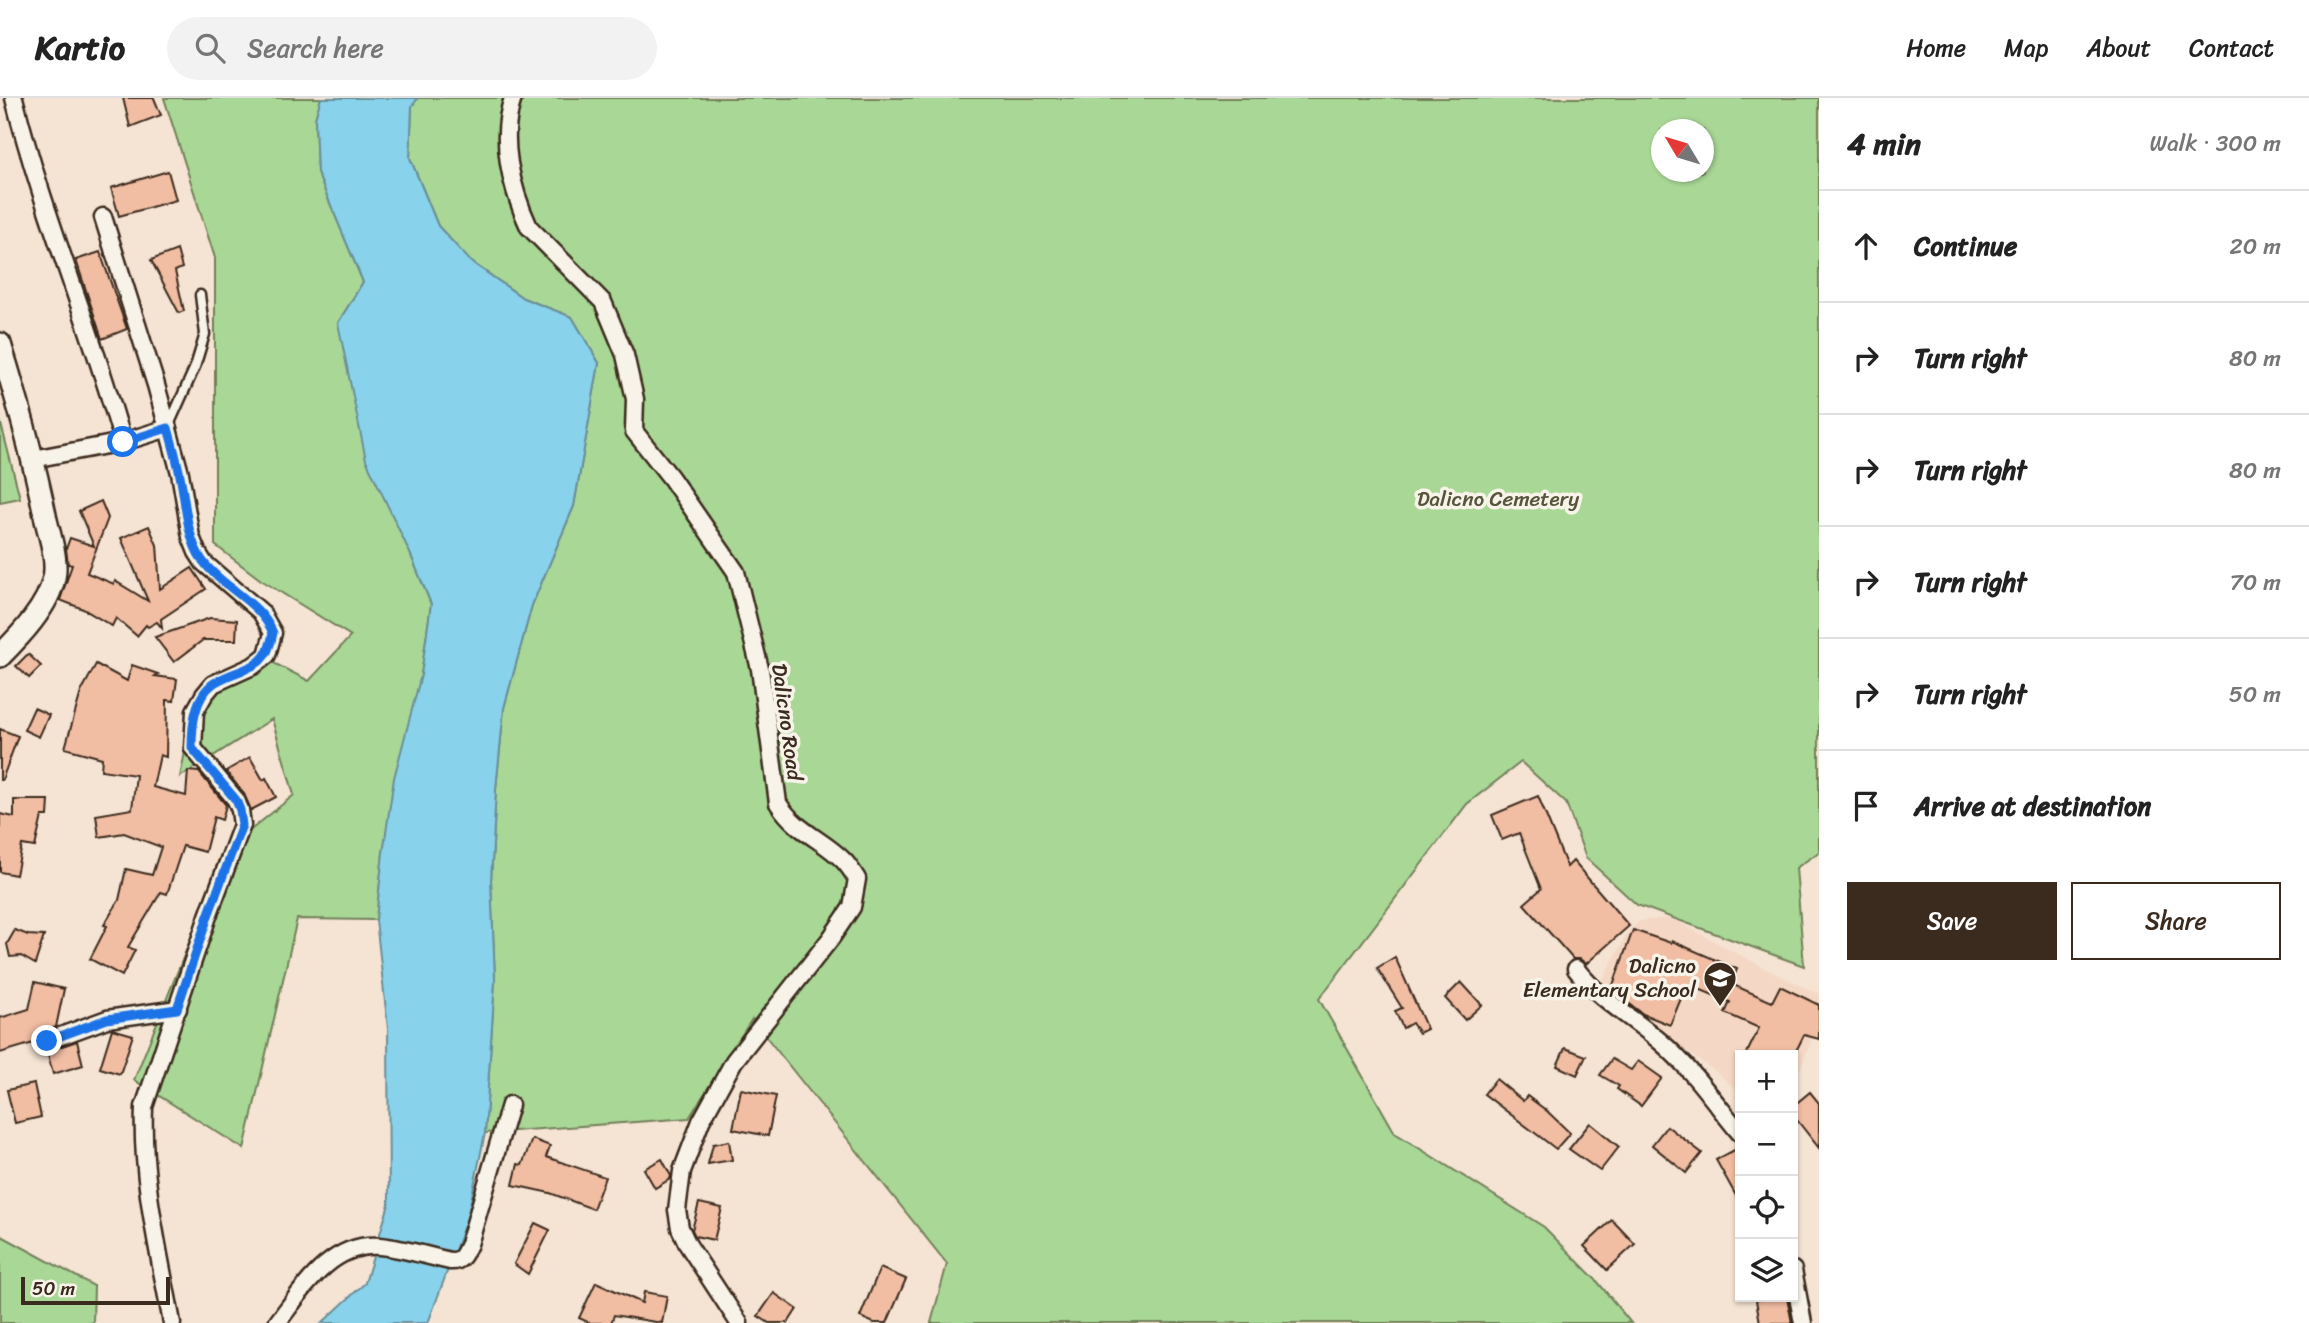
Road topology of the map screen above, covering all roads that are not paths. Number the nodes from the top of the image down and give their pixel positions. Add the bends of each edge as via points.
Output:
1 (14, 98) edge
2 (513, 98) edge
3 (103, 217) dead end
4 (200, 295) dead end
5 (0, 344) edge
6 (168, 428) junction
7 (123, 442) junction
8 (33, 459) junction
9 (0, 656) edge
10 (1576, 969) dead end
11 (177, 1009) junction
12 (47, 1041) dead end
13 (510, 1105) dead end
14 (1735, 1127) edge
15 (1798, 1296) edge
16 (172, 1323) edge
17 (277, 1323) edge
18 (739, 1323) edge
19 (1803, 1323) edge

1 - 7 street via 27,151
2 - 18 street, Dalicno Road via 506,129 511,176 528,227 603,302 625,355 635,398 634,431 736,572 760,668 778,803 802,831 844,861 857,879 852,906 831,938 734,1061 701,1121 682,1171 677,1210 680,1228
3 - 6 street
4 - 6 lane via 205,334
5 - 8 main road
6 - 7 street
6 - 11 street via 197,552 261,612 273,633 267,655 213,684 195,710 192,748 236,800 242,825
7 - 8 street
8 - 9 main road via 55,575 36,614
10 - 14 street via 1603,999 1681,1061
11 - 12 street via 107,1019
11 - 16 street via 144,1107 143,1136
13 - 17 street via 461,1258 456,1262 380,1246 352,1248 332,1259 307,1283
15 - 19 street

